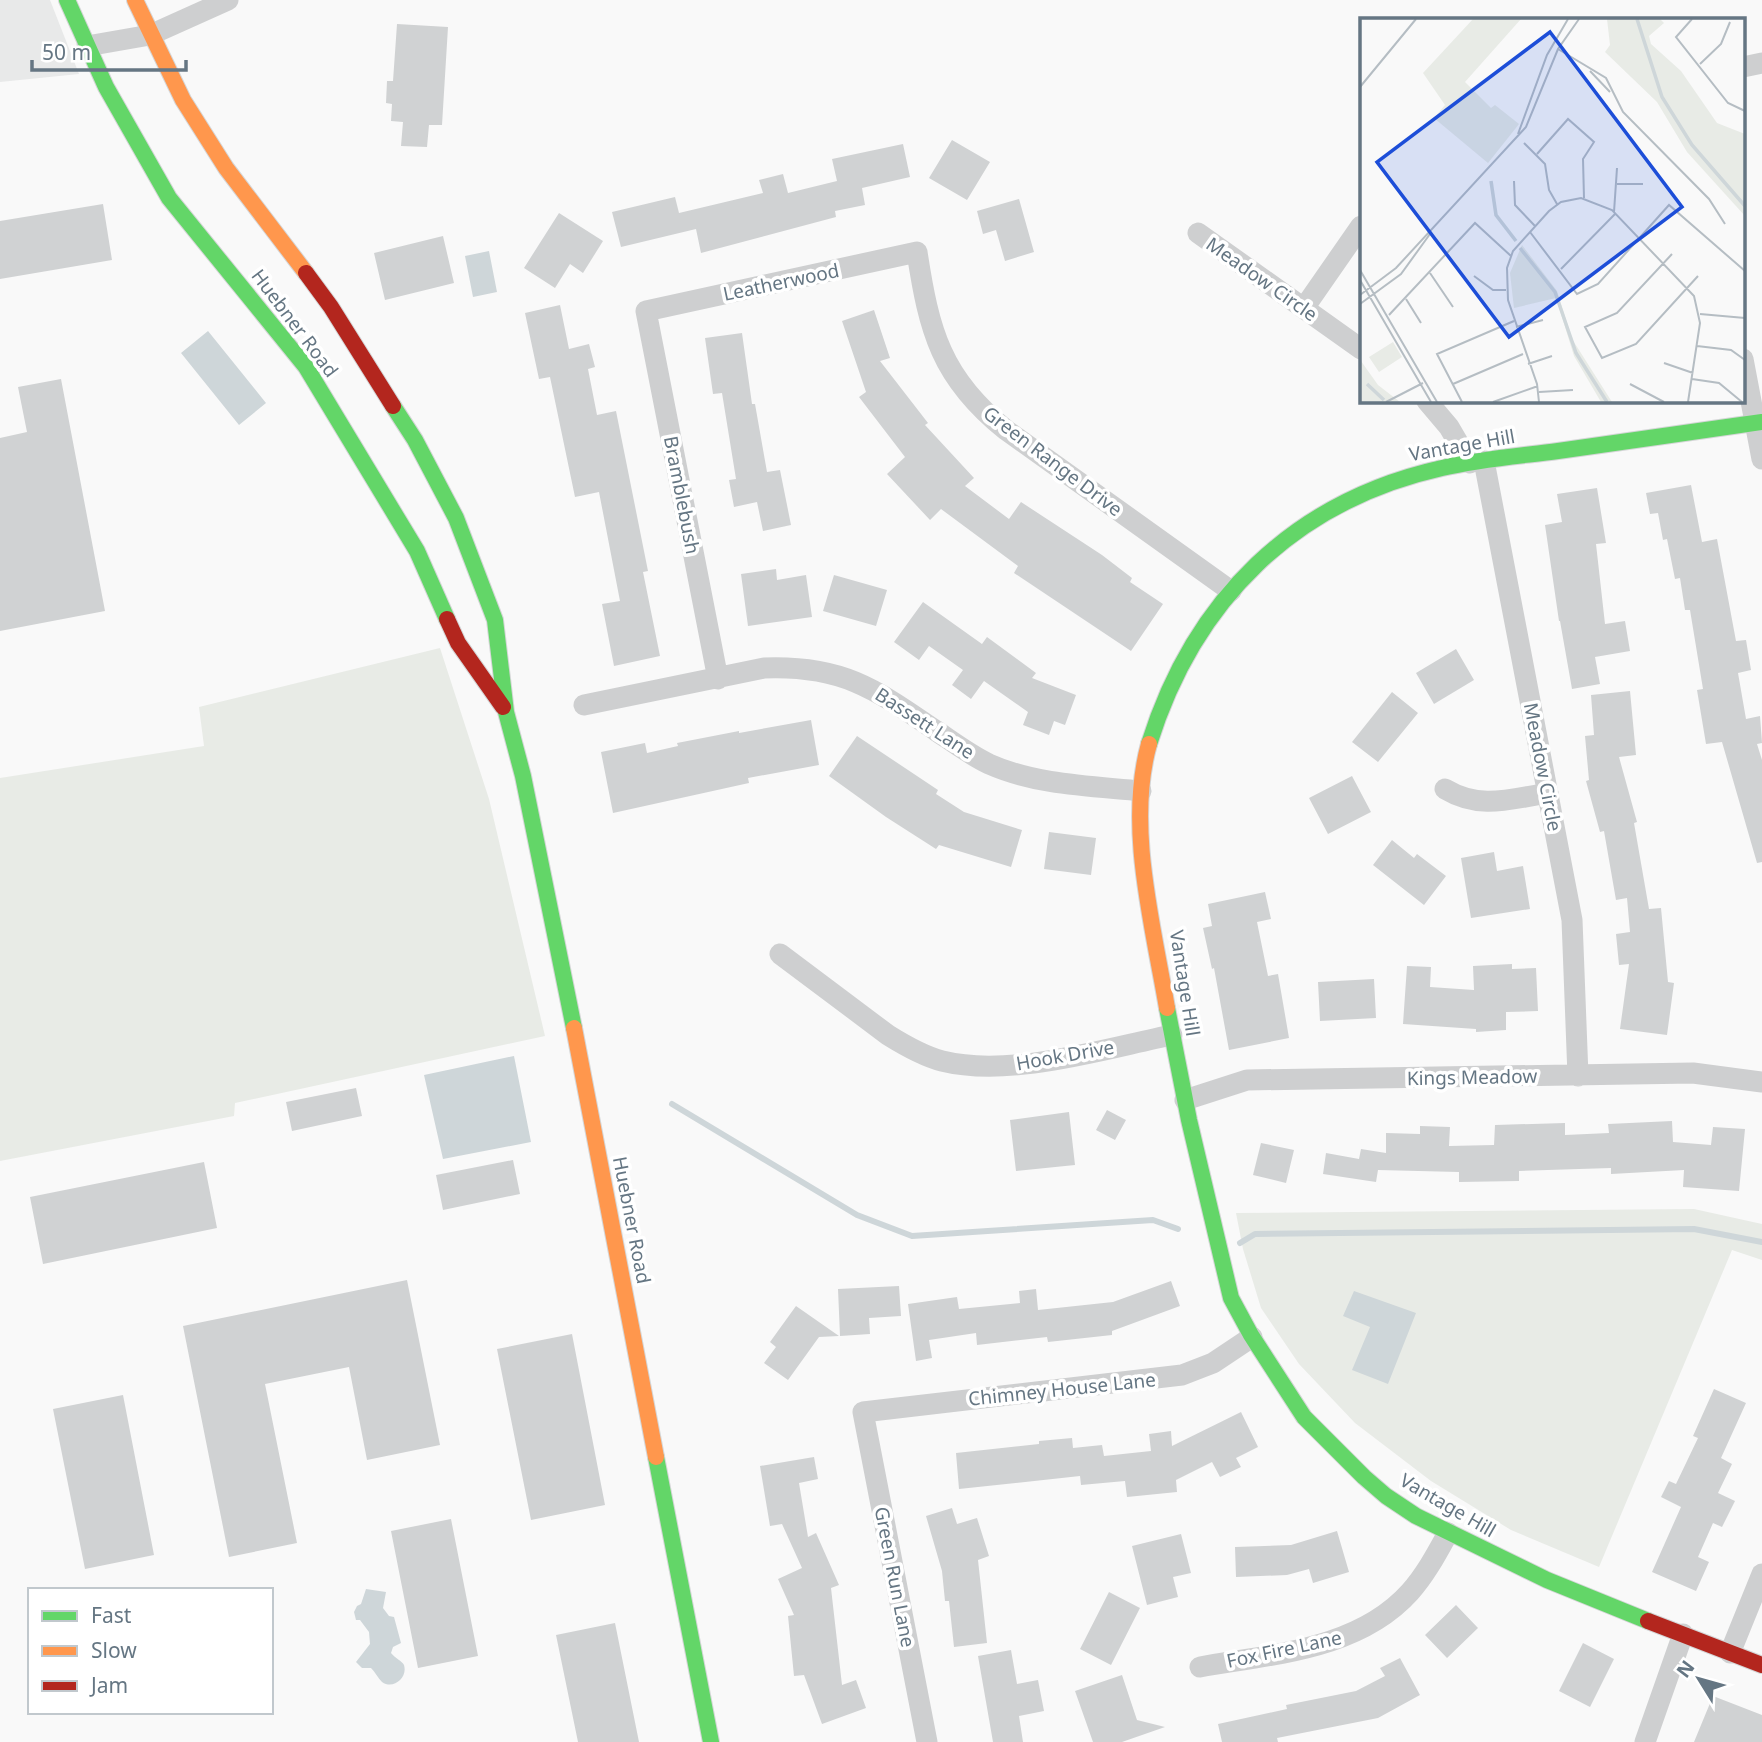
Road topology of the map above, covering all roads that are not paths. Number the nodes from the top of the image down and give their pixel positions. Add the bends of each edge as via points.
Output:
1 (67, 0) edge
2 (135, 0) edge
3 (228, 0) edge
4 (150, 35) junction
5 (86, 46) junction
6 (1762, 63) edge
7 (1744, 67) edge
8 (1360, 227) edge
9 (1198, 233) dead end
10 (916, 252) joint
11 (1304, 308) junction
12 (646, 312) joint
13 (1360, 348) edge
14 (1744, 363) edge
15 (1428, 402) edge
16 (1759, 423) edge
17 (1762, 459) edge
18 (1477, 462) junction
19 (1231, 591) junction
20 (718, 678) junction
21 (584, 705) dead end
22 (506, 712) junction
23 (1445, 789) dead end
24 (1141, 791) junction
25 (1548, 793) junction
26 (780, 954) dead end
27 (1172, 1035) junction
28 (1578, 1076) junction
29 (1762, 1082) edge
30 (1185, 1100) junction
31 (1252, 1337) junction
32 (863, 1412) joint
33 (1448, 1532) junction
34 (1762, 1574) edge
35 (1682, 1634) junction
36 (1730, 1653) junction
37 (1762, 1665) edge
38 (1200, 1667) dead end
39 (712, 1740) edge
40 (927, 1742) edge
41 (1644, 1742) edge

1 - 5 main road, Huebner Road
2 - 4 main road, Huebner Road
3 - 4 street
4 - 5 street
4 - 22 main road, Huebner Road via 183,100 226,168 331,307 456,518 495,620
5 - 22 main road, Huebner Road via 169,198 356,433 458,643
6 - 7 street
8 - 11 street
9 - 11 street, Meadow Circle
10 - 12 street, Leatherwood
10 - 19 street, Green Range Drive via 938,347 974,401 1006,430
11 - 13 street, Meadow Circle
12 - 20 street, Bramblebush
14 - 16 street
15 - 18 street, Meadow Circle
16 - 17 street
16 - 18 main road, Vantage Hill
18 - 19 main road, Vantage Hill via 1406,476 1333,507 1268,553
18 - 25 street, Meadow Circle
19 - 24 main road, Vantage Hill via 1174,677 1152,740
20 - 21 street, Bassett Lane
20 - 24 street, Bassett Lane via 785,667 845,677 883,694 972,755 1009,772 1049,782
22 - 39 main road, Huebner Road via 551,909
23 - 25 street via 1485,803
24 - 27 main road, Vantage Hill via 1146,876
25 - 28 street, Meadow Circle via 1572,920
26 - 27 street, Hook Drive via 896,1041 940,1061 1017,1066
27 - 30 main road, Vantage Hill
28 - 29 street, Kings Meadow via 1693,1073
28 - 30 street, Kings Meadow via 1247,1080
30 - 31 main road, Vantage Hill via 1232,1300
31 - 32 street, Chimney House Lane via 1213,1363 1182,1376
31 - 33 main road, Vantage Hill via 1308,1422 1325,1439 1395,1503
32 - 40 street, Green Run Lane
33 - 35 main road, Vantage Hill via 1522,1570
33 - 38 street, Fox Fire Lane via 1408,1595 1349,1636
34 - 36 street
35 - 36 main road, Vantage Hill
35 - 41 street
36 - 37 main road, Vantage Hill

